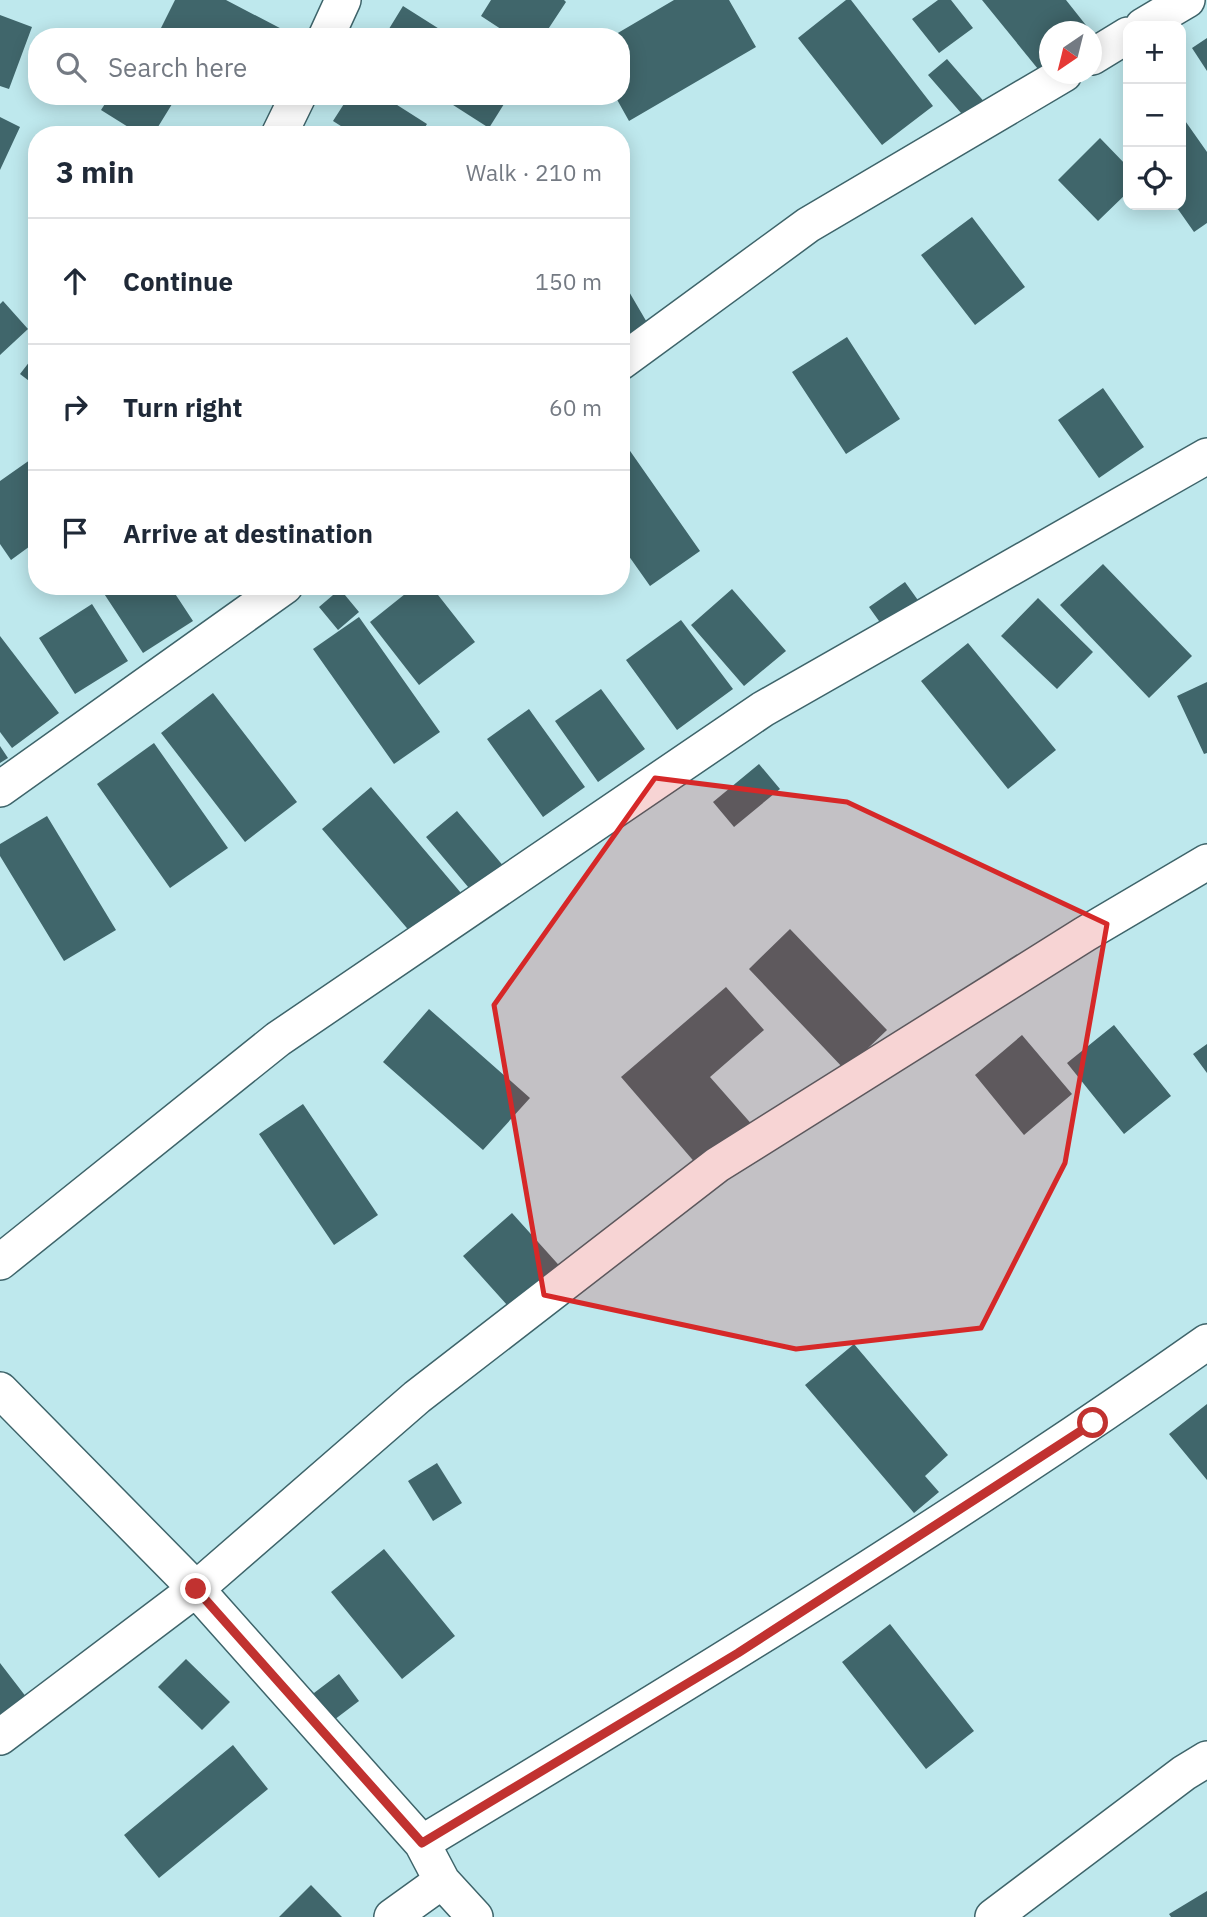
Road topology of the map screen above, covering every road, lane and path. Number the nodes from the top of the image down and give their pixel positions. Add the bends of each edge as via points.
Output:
1 (344, 0) edge
2 (1187, 0) edge
3 (1151, 21) edge
4 (330, 28) edge
5 (1123, 38) edge
6 (1102, 50) edge
7 (1047, 84) edge
8 (294, 105) edge
9 (283, 126) edge
10 (630, 355) edge
11 (1207, 456) edge
12 (272, 595) edge
13 (0, 789) edge
14 (1207, 862) edge
15 (0, 1262) edge
16 (1207, 1342) edge
17 (0, 1390) edge
18 (196, 1589) junction
19 (0, 1737) edge
20 (1207, 1759) edge
21 (422, 1843) junction
22 (442, 1881) junction
23 (392, 1917) edge
24 (475, 1917) edge
25 (993, 1917) edge

1 - 4 street
2 - 3 street
5 - 6 street
7 - 10 street via 808,225
8 - 9 street
11 - 15 street via 762,709 278,1040
12 - 13 street
14 - 18 street via 1084,934 718,1165 417,1397
16 - 21 street via 1093,1423 738,1653
17 - 18 street
18 - 19 street
18 - 21 street
20 - 25 street
21 - 22 street
22 - 23 street
22 - 24 street

